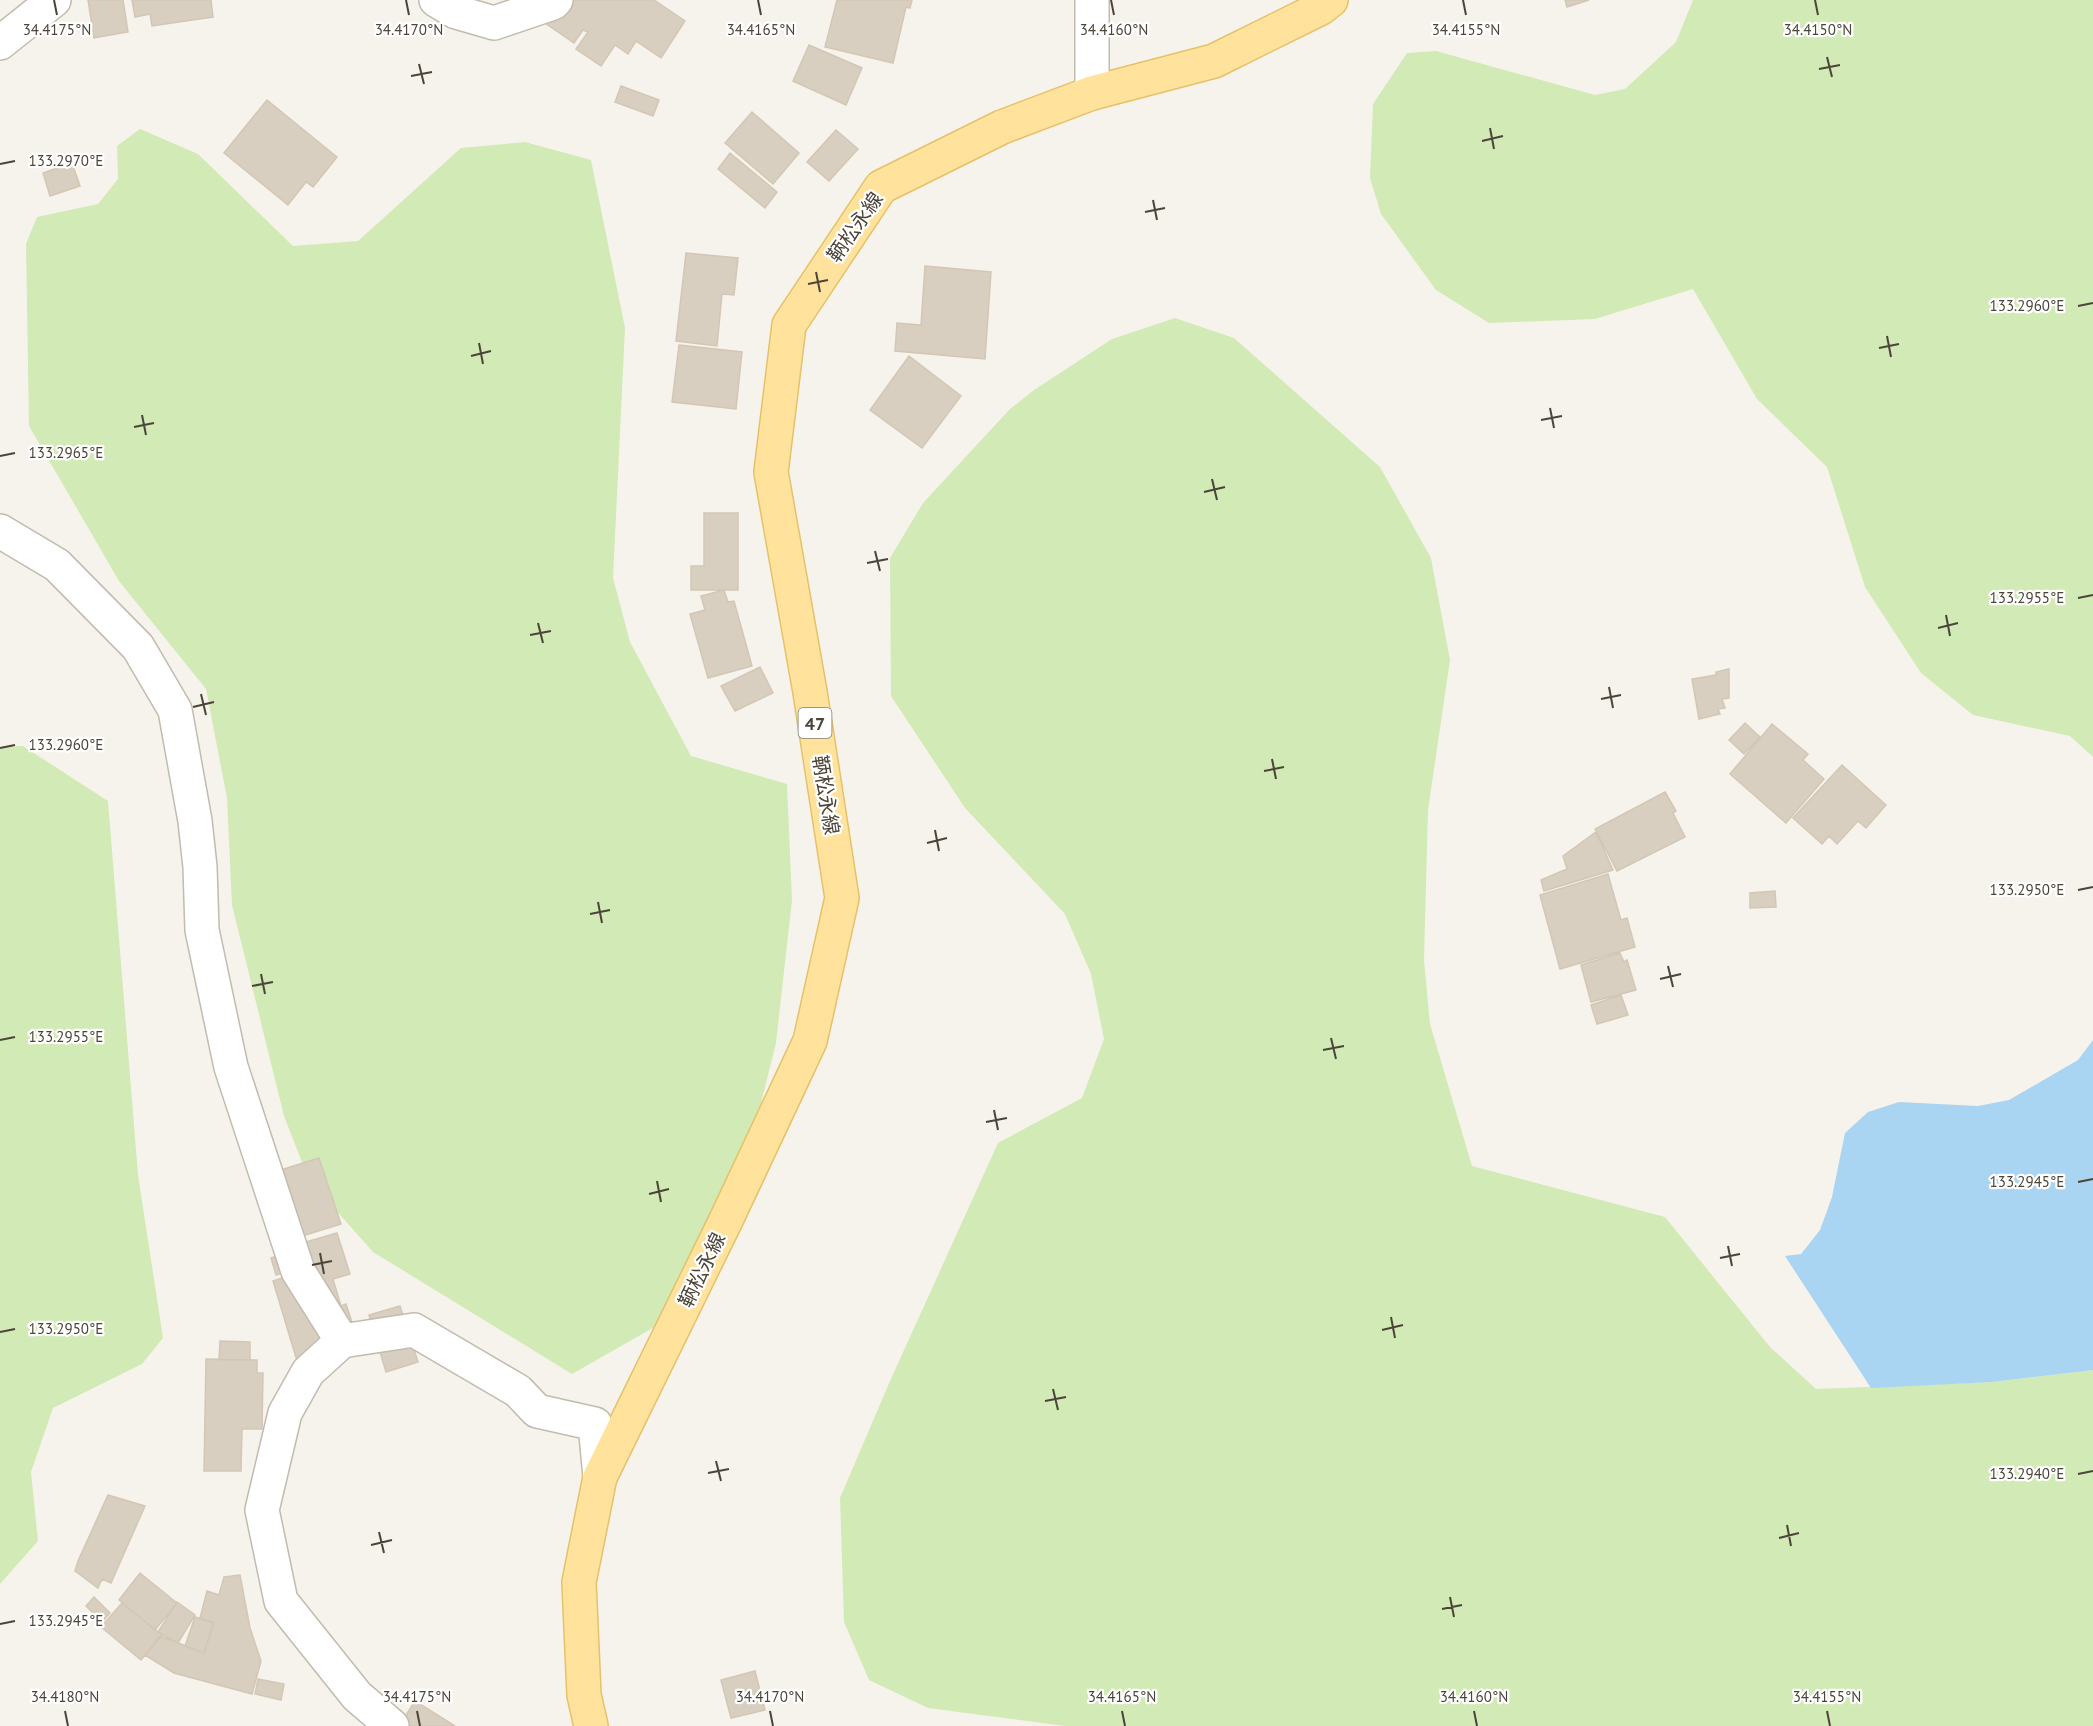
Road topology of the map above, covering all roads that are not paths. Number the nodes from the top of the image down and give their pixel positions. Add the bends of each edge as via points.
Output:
1 (54, 0) edge
2 (436, 0) edge
3 (556, 0) edge
4 (1092, 0) edge
5 (1331, 0) edge
6 (0, 42) edge
7 (1092, 93) junction
8 (0, 531) edge
9 (342, 1341) junction
10 (600, 1478) junction
11 (392, 1726) edge
12 (591, 1726) edge

1 - 6 street
2 - 3 street via 456,12 494,23
4 - 7 street
5 - 7 main road, 鞆松永線 / 47 via 1214,61
7 - 10 main road, 鞆松永線 / 47 via 1002,127 881,187 789,325 771,472 842,898 810,1041
8 - 9 street via 57,565 138,646 175,710 201,867 202,930 231,1067 298,1271
9 - 10 street via 414,1330 518,1391 537,1411 595,1424
9 - 11 street via 308,1372 285,1413 262,1510 281,1601 357,1696
10 - 12 main road, 鞆松永線 / 47 via 579,1582 584,1695

